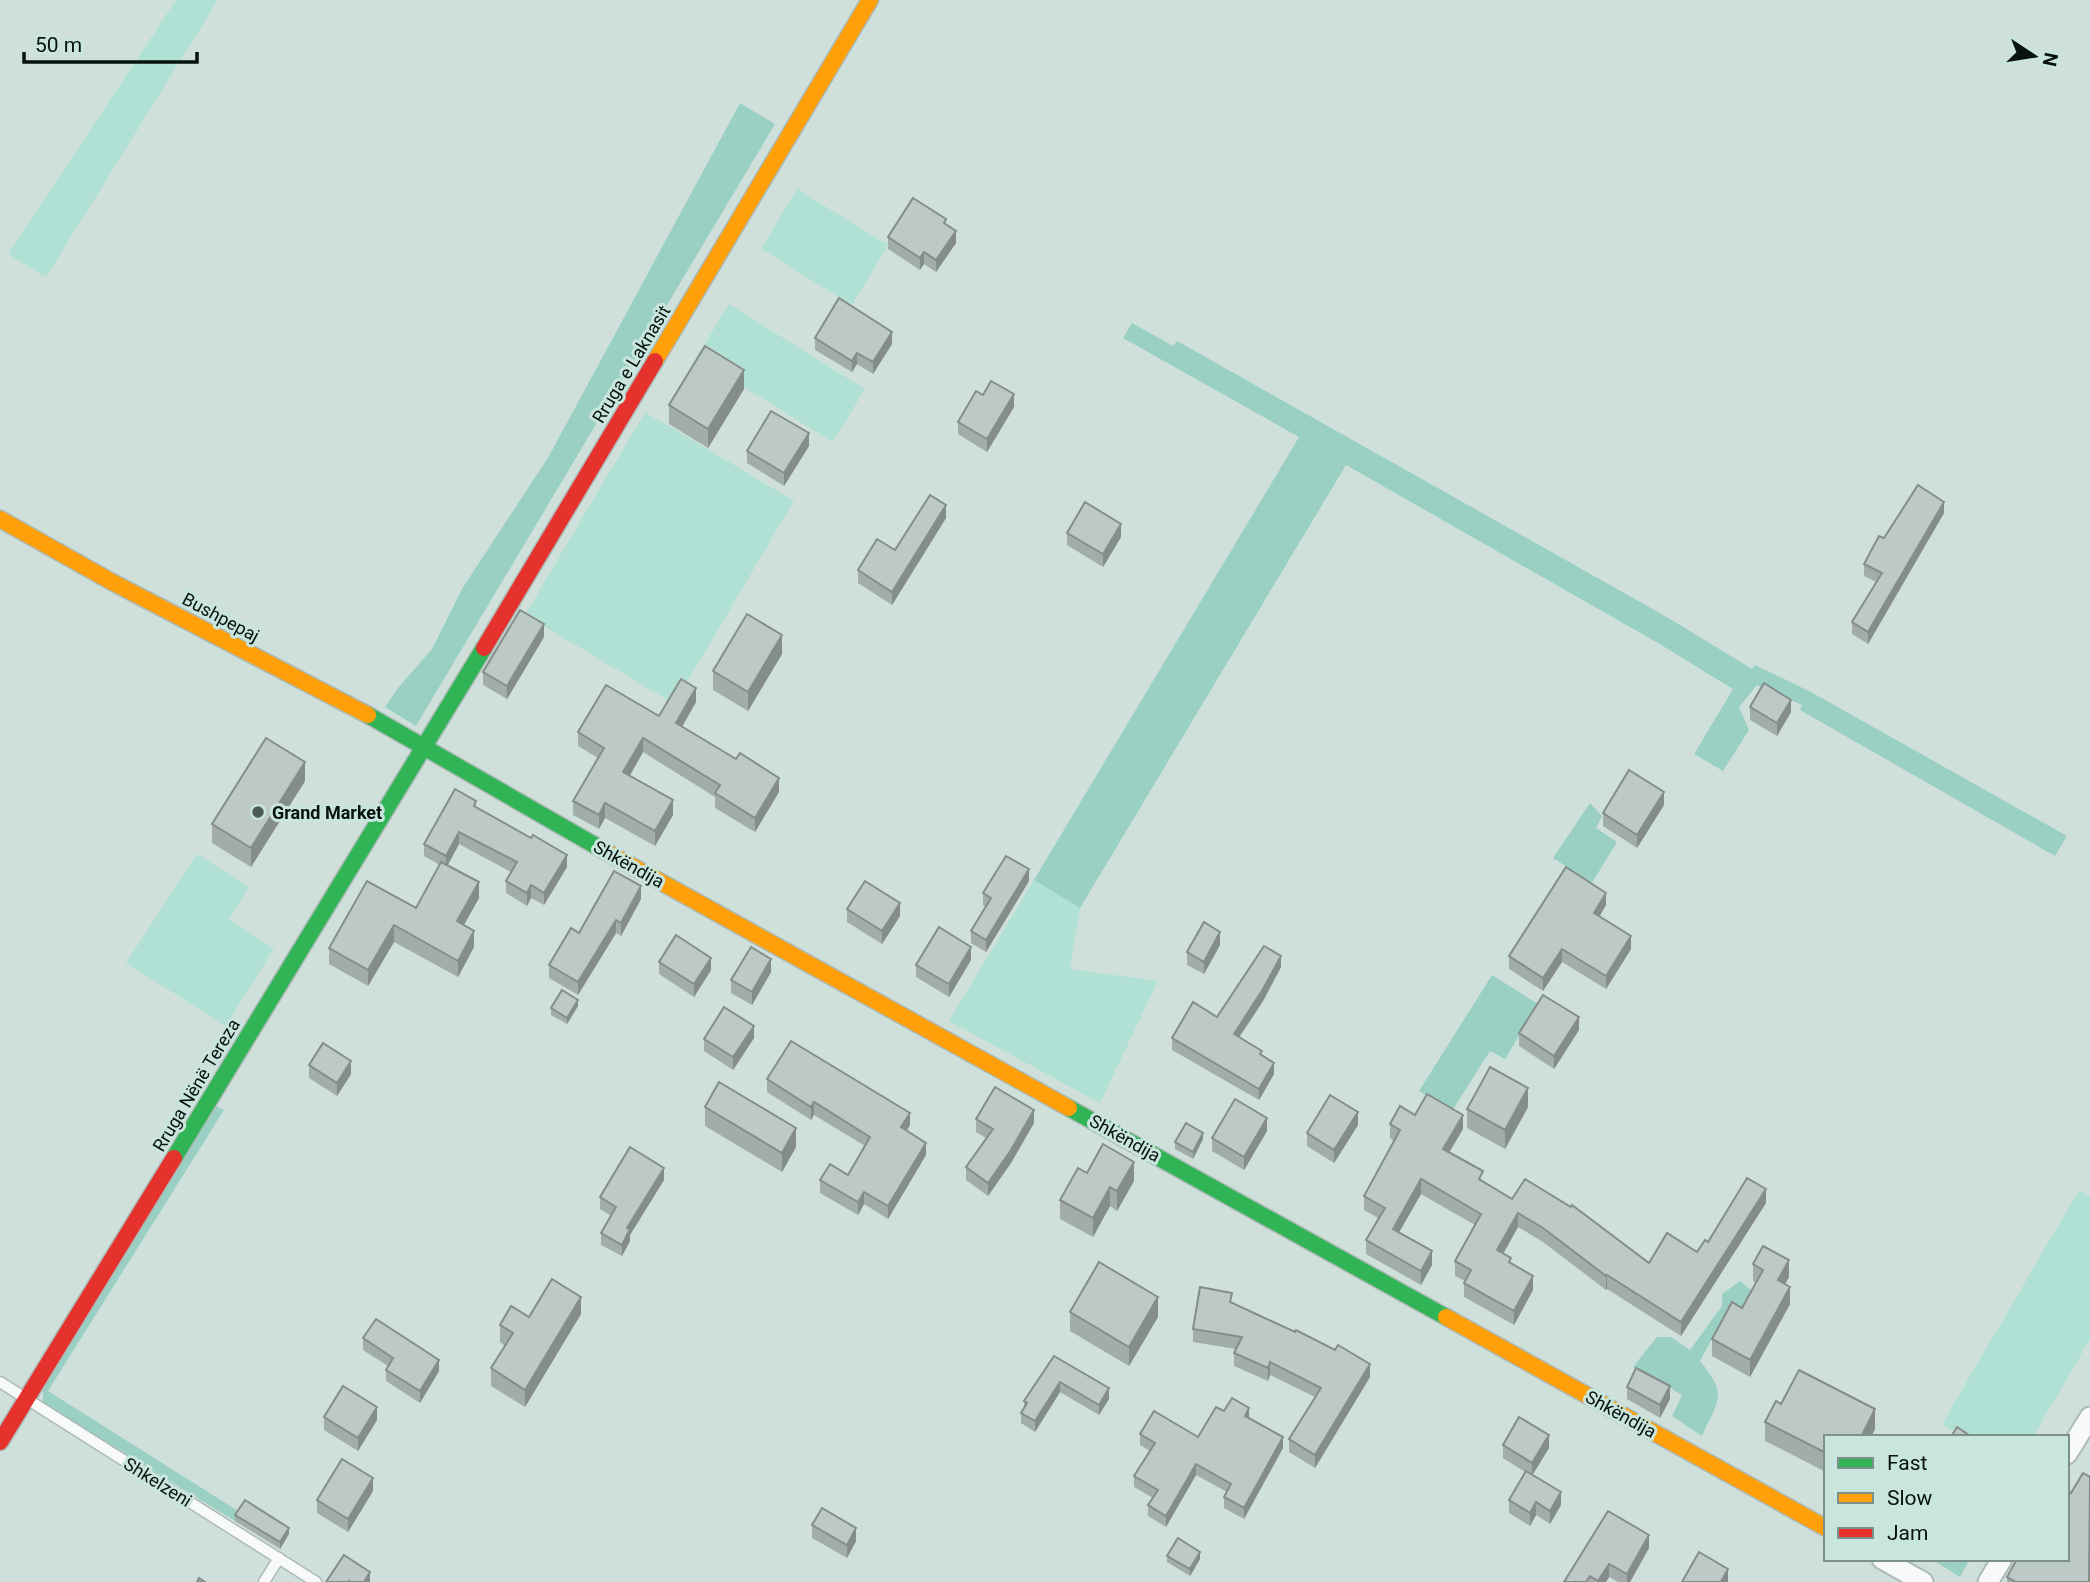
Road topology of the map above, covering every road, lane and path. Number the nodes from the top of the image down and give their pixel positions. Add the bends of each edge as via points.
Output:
1 (870, 0) edge
2 (0, 519) edge
3 (425, 748) junction
4 (0, 1382) edge
5 (27, 1399) junction
6 (2090, 1417) edge
7 (0, 1441) edge
8 (2069, 1451) edge
9 (1824, 1527) edge
10 (279, 1558) junction
11 (1886, 1561) edge
12 (2001, 1561) edge
13 (264, 1582) edge
14 (316, 1582) edge
15 (1923, 1582) edge
16 (1988, 1582) edge

1 - 3 street, Rruga e Laknasit
2 - 3 street, Bushpepaj
3 - 5 street, Rruga Nënë Tereza
3 - 9 street, Shkëndija
4 - 5 lane, Shkelzeni
5 - 7 street, Rruga Nënë Tereza
5 - 10 lane, Shkelzeni
6 - 8 street
10 - 13 lane
10 - 14 lane, Shkelzeni
11 - 15 street
12 - 16 street

